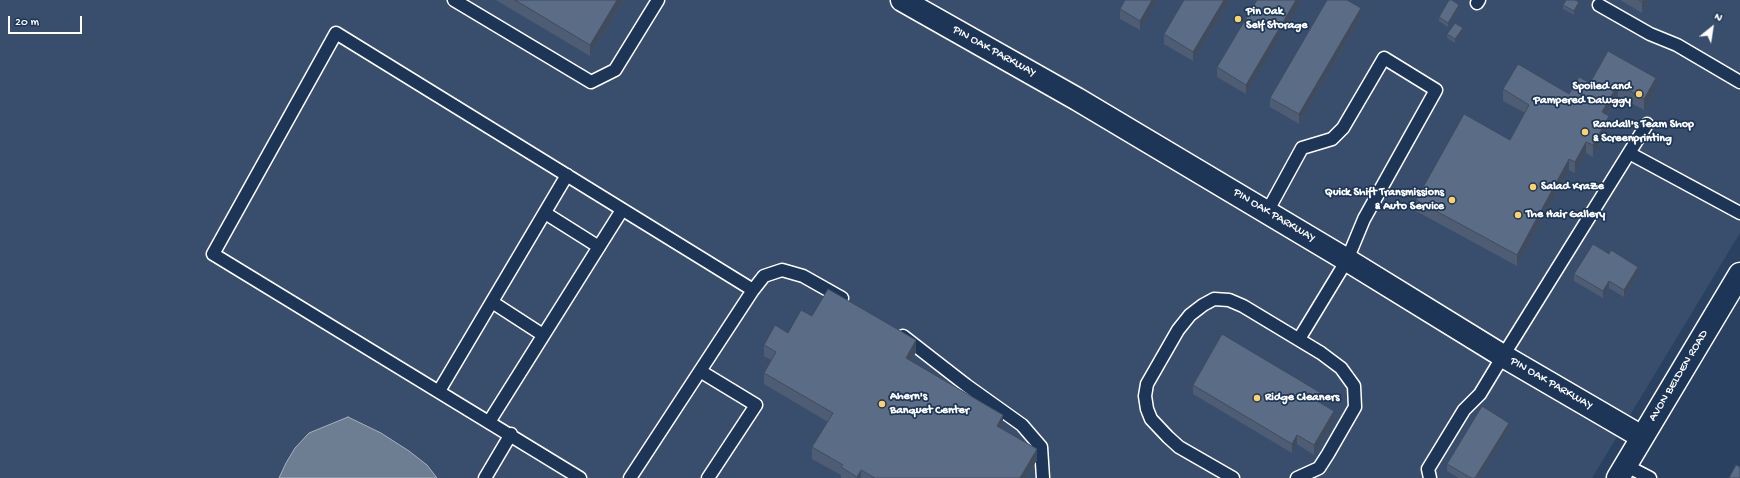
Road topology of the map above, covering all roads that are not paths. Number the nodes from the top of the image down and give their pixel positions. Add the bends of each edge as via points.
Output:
1 (454, 0) edge
2 (658, 0) edge
3 (902, 0) edge
4 (1599, 5) dead end
5 (1740, 82) edge
6 (1646, 124) dead end
7 (1629, 153) junction
8 (567, 175) junction
9 (622, 210) junction
10 (1267, 212) junction
11 (545, 213) junction
12 (1740, 213) edge
13 (599, 247) junction
14 (1347, 260) junction
15 (1740, 274) edge
16 (753, 290) junction
17 (492, 302) junction
18 (850, 303) edge
19 (891, 327) edge
20 (543, 335) junction
21 (1299, 339) junction
22 (1503, 356) junction
23 (700, 371) junction
24 (439, 391) junction
25 (489, 422) junction
26 (511, 434) junction
27 (1642, 437) junction
28 (1621, 471) edge
29 (1304, 476) edge
30 (485, 478) edge
31 (580, 478) edge
32 (630, 478) edge
33 (708, 478) edge
34 (1043, 478) edge
35 (1233, 478) edge
36 (1430, 478) edge
37 (1650, 478) edge

1 - 2 lane via 591,82 615,70
3 - 10 street, PIN OAK PARKWAY via 1078,99
4 - 5 lane via 1650,34 1677,45
6 - 7 lane
7 - 12 lane
7 - 22 lane
8 - 9 lane
8 - 11 lane
8 - 24 lane via 336,33 213,254
9 - 13 lane
9 - 16 lane
10 - 14 street, PIN OAK PARKWAY
10 - 14 lane via 1302,148 1332,138 1343,128 1384,58 1436,90 1364,219
11 - 13 lane
11 - 17 lane
13 - 20 lane
14 - 21 lane
14 - 22 street, PIN OAK PARKWAY
15 - 27 street, AVON BELDEN ROAD
16 - 18 lane via 764,276 782,270 803,276
16 - 23 lane
17 - 20 lane
17 - 24 lane
19 - 34 lane via 1022,424 1041,446
20 - 25 lane
21 - 29 lane via 1341,368 1354,386 1355,407 1319,468
21 - 35 lane via 1243,306 1229,300 1214,299 1190,315 1178,330 1147,384 1147,409 1158,428 1179,447
22 - 27 street, PIN OAK PARKWAY
22 - 36 lane via 1480,394 1464,410 1428,469
23 - 32 lane
23 - 33 lane via 756,405
24 - 25 lane
25 - 26 lane
26 - 30 lane
26 - 31 lane
27 - 28 street, AVON BELDEN ROAD
28 - 37 lane

